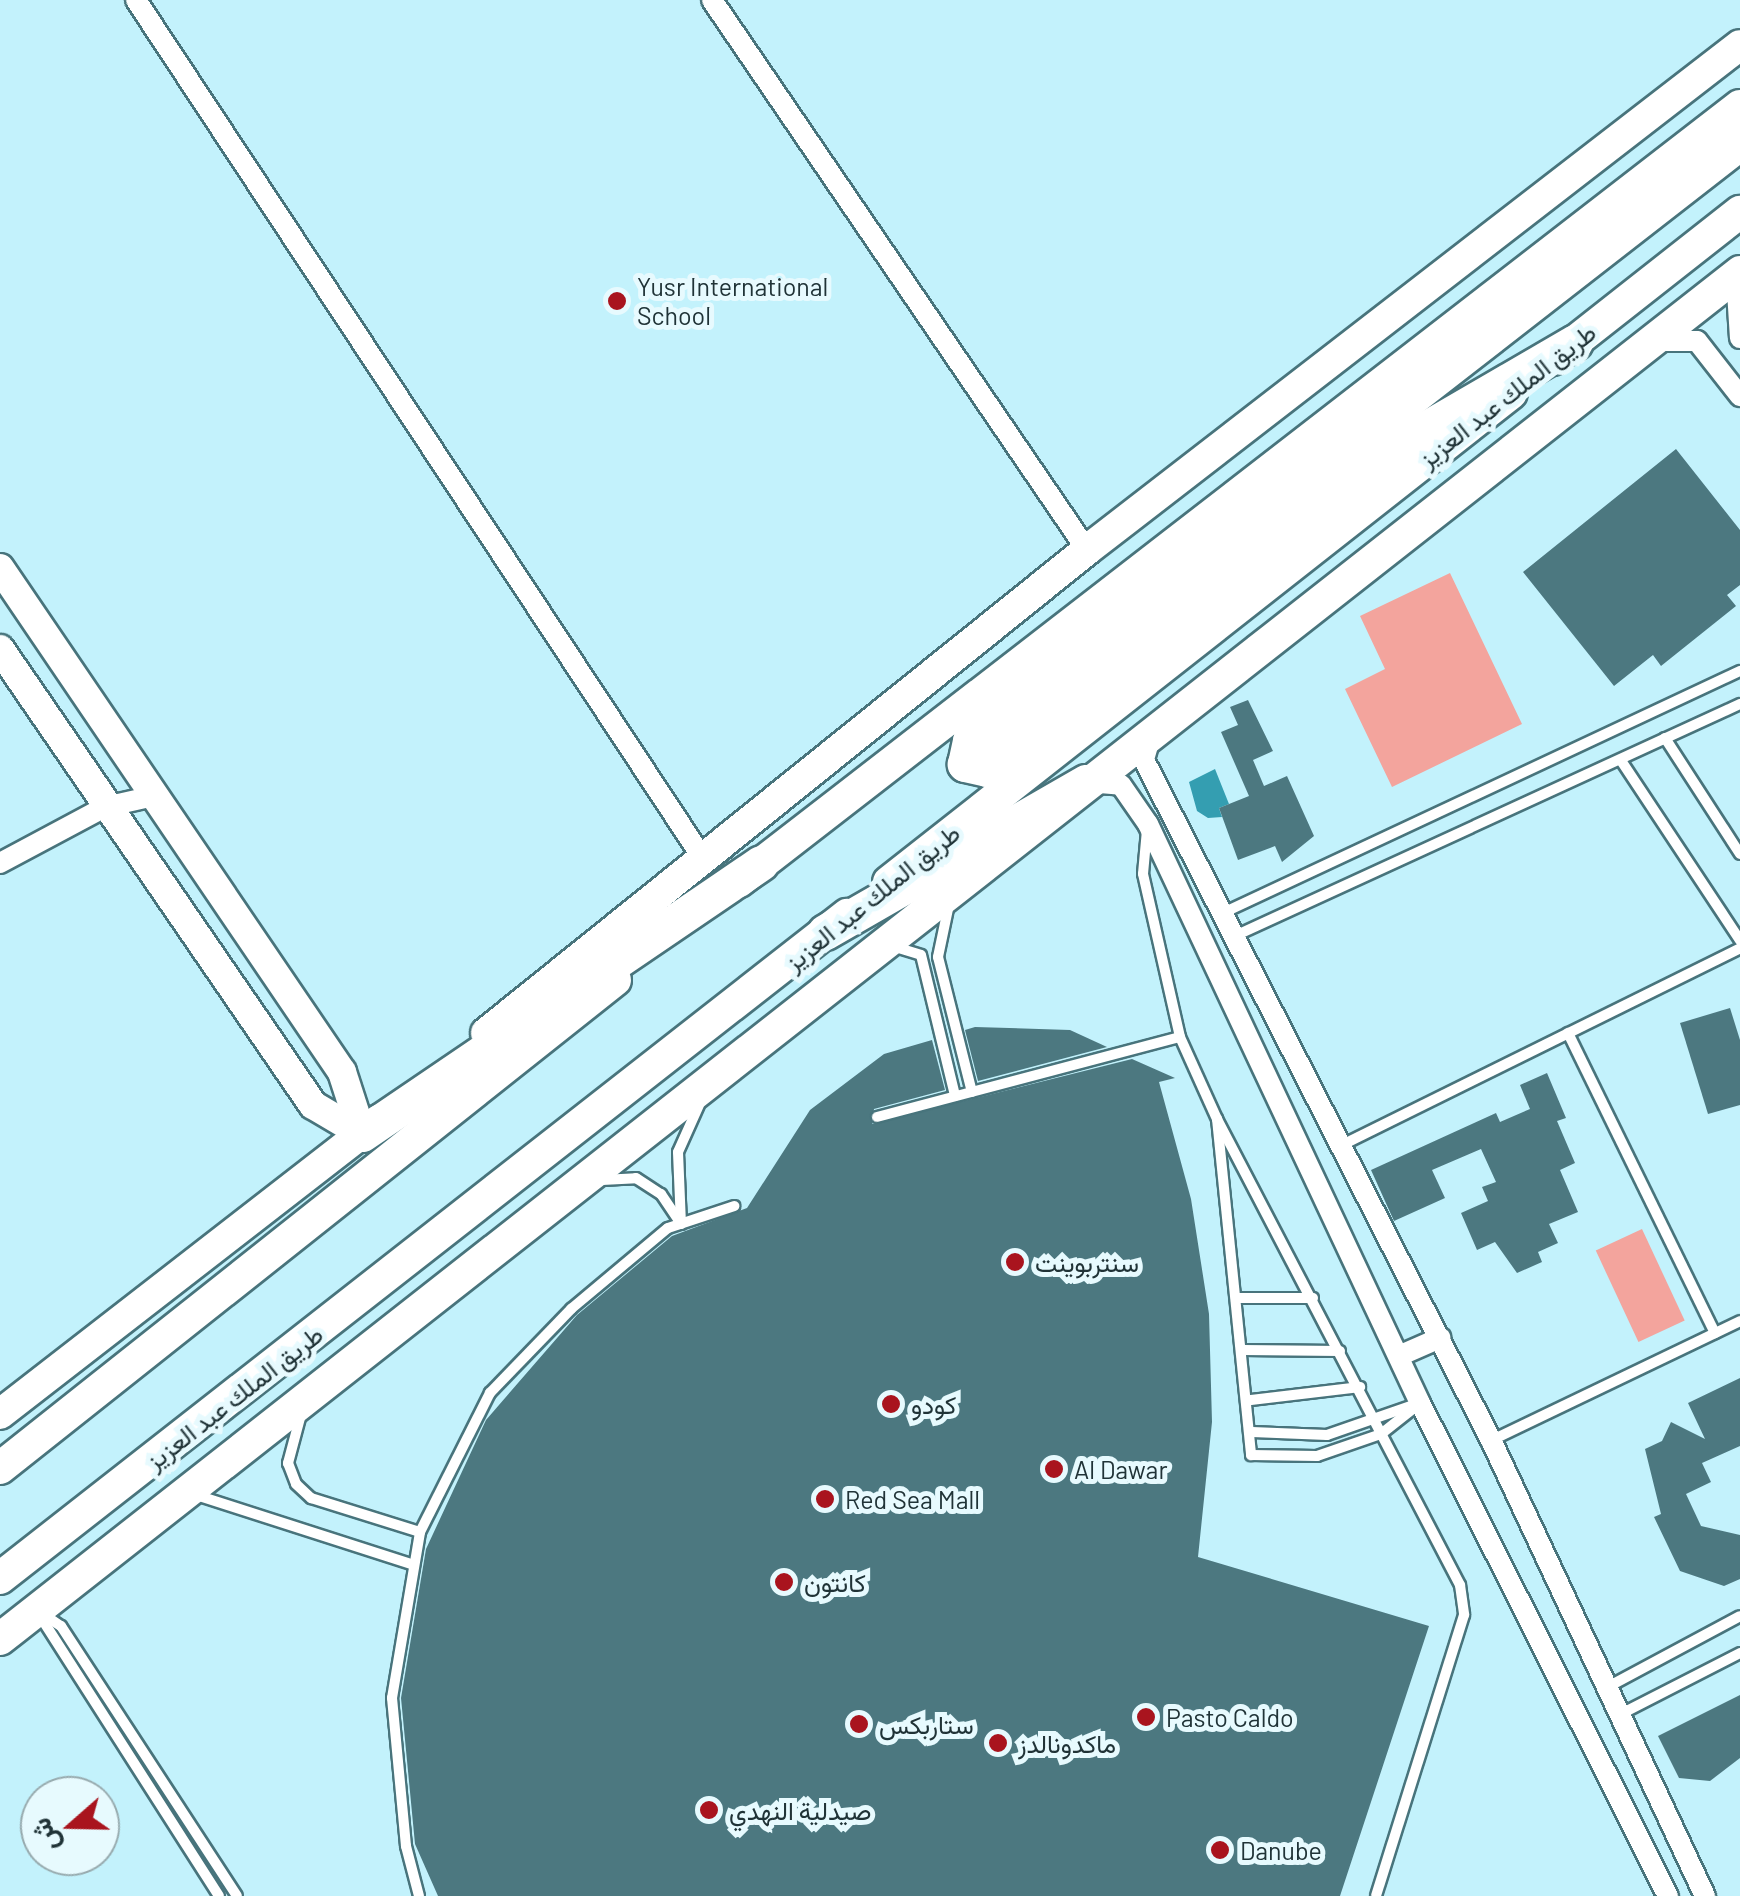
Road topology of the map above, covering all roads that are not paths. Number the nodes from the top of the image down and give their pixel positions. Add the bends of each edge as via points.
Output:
1 (136, 0) edge
2 (712, 0) edge
3 (1740, 45) edge
4 (1740, 106) edge
5 (1740, 142) edge
6 (1740, 212) edge
7 (1738, 274) edge
8 (1740, 340) edge
9 (1575, 342) junction
10 (1652, 342) junction
11 (1718, 363) junction
12 (1740, 396) edge
13 (1087, 550) junction
14 (0, 568) edge
15 (0, 649) edge
16 (1740, 671) edge
17 (1740, 704) edge
18 (1154, 727) junction
19 (1666, 738) junction
20 (1622, 762) junction
21 (1086, 782) junction
22 (154, 796) junction
23 (106, 807) junction
24 (1148, 824) junction
25 (1740, 854) edge
26 (702, 857) junction
27 (0, 863) edge
28 (761, 863) junction
29 (958, 891) junction
30 (1225, 912) junction
31 (826, 932) junction
32 (1236, 934) junction
33 (1740, 940) edge
34 (891, 946) junction
35 (1740, 948) edge
36 (770, 980) junction
37 (1568, 1033) junction
38 (1180, 1036) junction
39 (709, 1086) junction
40 (972, 1092) junction
41 (955, 1096) junction
42 (877, 1117) dead end
43 (1217, 1119) junction
44 (362, 1134) junction
45 (1344, 1144) junction
46 (586, 1181) junction
47 (734, 1206) dead end
48 (681, 1224) junction
49 (490, 1256) junction
50 (1239, 1298) junction
51 (1313, 1298) junction
52 (1740, 1321) edge
53 (1715, 1333) junction
54 (1440, 1338) junction
55 (1243, 1350) junction
56 (1340, 1351) junction
57 (1401, 1355) junction
58 (353, 1365) junction
59 (1360, 1388) junction
60 (1251, 1400) junction
61 (1420, 1403) junction
62 (0, 1414) edge
63 (1374, 1419) junction
64 (1252, 1432) junction
65 (1381, 1434) junction
66 (1491, 1440) junction
67 (0, 1468) edge
68 (192, 1494) junction
69 (420, 1532) junction
70 (412, 1564) junction
71 (0, 1578) edge
72 (38, 1611) junction
73 (1740, 1616) edge
74 (0, 1639) edge
75 (1740, 1653) edge
76 (1604, 1689) junction
77 (1616, 1716) junction
78 (219, 1896) edge
79 (238, 1896) edge
80 (419, 1896) edge
81 (1376, 1896) edge
82 (1668, 1896) edge
83 (1704, 1896) edge

1 - 26 street
2 - 13 street
3 - 13 main road
4 - 28 main road
5 - 9 highway via 970,741 966,764 986,769 1401,443
6 - 9 main road, طريق الملك عبد العزيز
7 - 8 street
7 - 10 main road
8 - 11 street via 1726,344
9 - 31 main road, طريق الملك عبد العزيز
10 - 11 street via 1697,341
10 - 18 main road
11 - 12 street
13 - 26 main road
14 - 22 street
15 - 23 street
16 - 30 lane
17 - 19 lane
18 - 21 main road
18 - 30 street via 1144,760
19 - 20 lane
19 - 25 lane
20 - 32 lane
20 - 33 lane
21 - 24 street via 1120,785
21 - 29 main road
21 - 31 highway
22 - 23 street
22 - 44 street via 342,1072
23 - 27 street
23 - 44 street via 313,1104
24 - 38 lane via 1143,874
24 - 57 street
26 - 44 main road
28 - 44 highway
28 - 67 main road
29 - 34 main road
29 - 40 lane via 938,934 938,957
30 - 32 street
31 - 36 main road, طريق الملك عبد العزيز
32 - 45 street
34 - 39 main road
34 - 41 lane via 922,955
35 - 37 lane
36 - 49 main road
36 - 71 main road, طريق الملك عبد العزيز
37 - 45 lane
37 - 53 lane
38 - 40 lane
38 - 43 lane
39 - 46 main road
39 - 48 lane via 678,1152
40 - 41 lane
41 - 42 lane
43 - 50 lane
43 - 51 lane
44 - 62 main road
45 - 54 street
46 - 48 lane via 636,1178 661,1194
46 - 49 main road
47 - 48 lane
48 - 69 lane via 595,1283 490,1393
49 - 58 main road
50 - 51 lane
50 - 55 lane
51 - 56 lane
52 - 53 lane
53 - 66 lane
54 - 57 street
54 - 66 street
55 - 56 lane
55 - 60 lane
56 - 59 lane
57 - 61 street
58 - 68 main road
58 - 69 lane via 300,1418 288,1463 311,1498
59 - 60 lane
59 - 63 lane
60 - 64 lane
61 - 63 lane
61 - 65 lane
61 - 82 street
63 - 64 lane via 1327,1434
63 - 65 lane
64 - 65 lane via 1251,1455 1268,1456 1317,1456
65 - 81 lane via 1460,1586 1464,1615
66 - 76 street
68 - 70 lane
68 - 72 main road
69 - 70 lane
70 - 80 lane via 392,1713
72 - 74 main road
72 - 78 lane
72 - 79 lane via 61,1626
73 - 76 lane
75 - 77 lane
76 - 77 street
77 - 83 street

